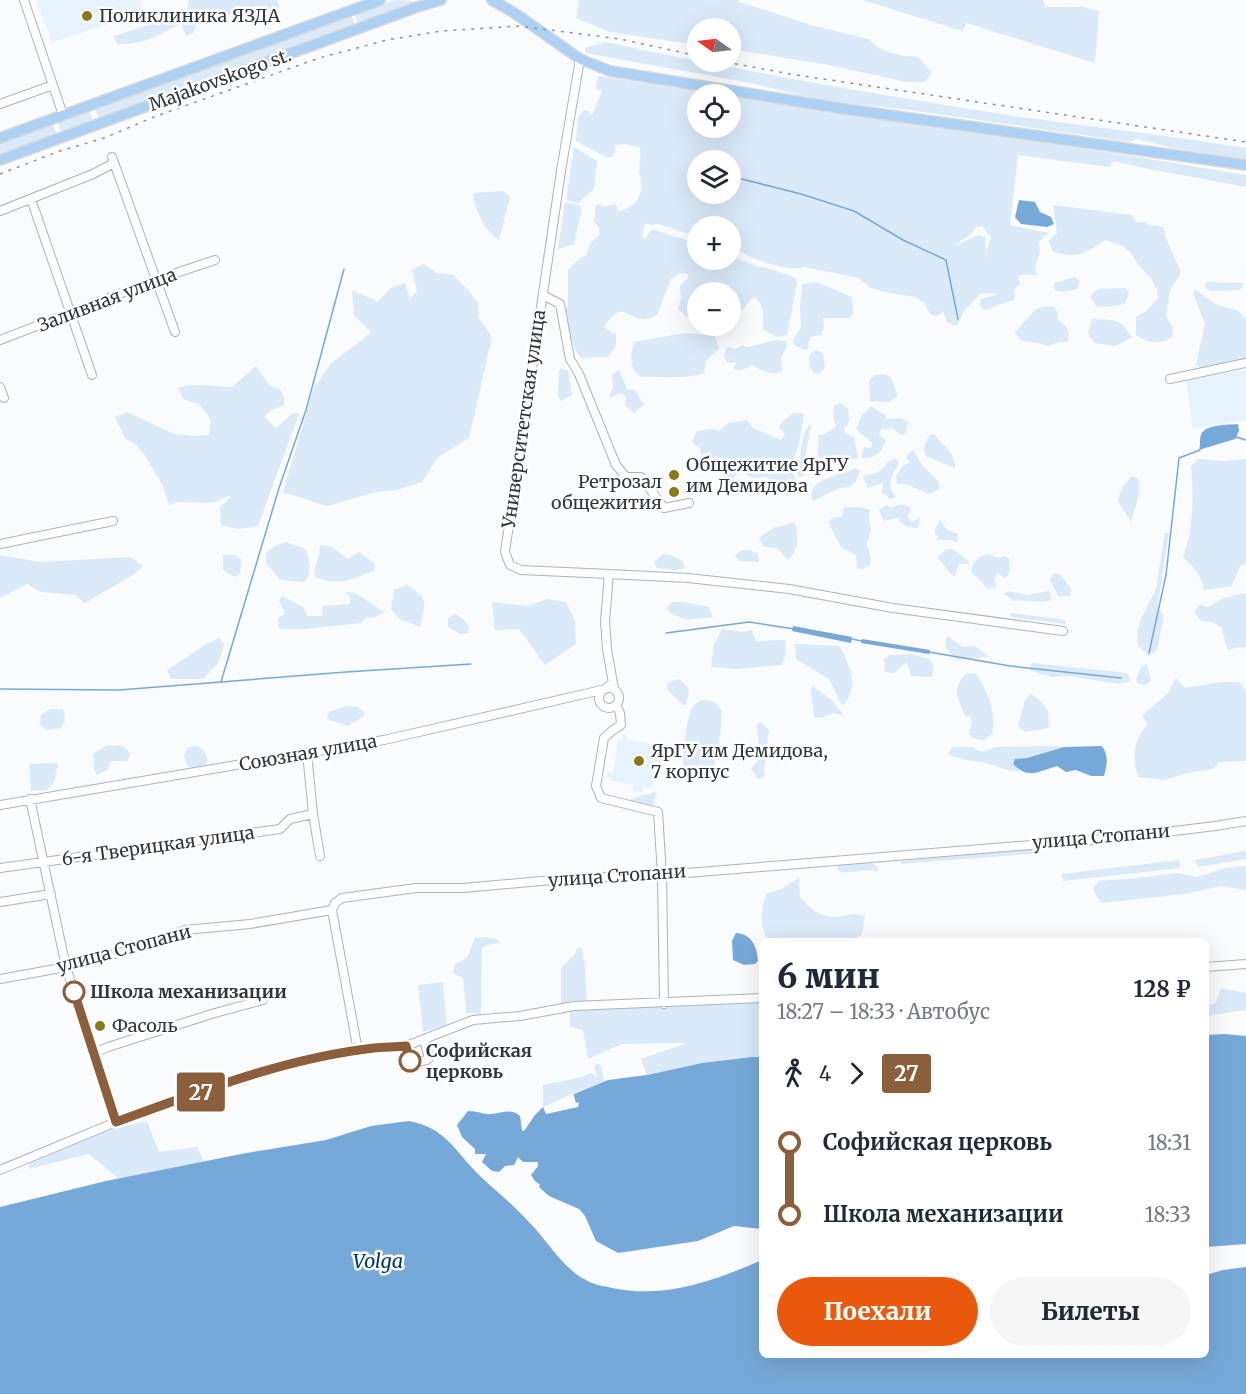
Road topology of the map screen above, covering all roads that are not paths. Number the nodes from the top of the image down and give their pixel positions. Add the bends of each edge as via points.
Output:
1 (24, 0) edge
2 (380, 0) edge
3 (441, 0) edge
4 (492, 0) edge
5 (415, 4) edge
6 (580, 59) junction
7 (53, 85) junction
8 (0, 104) edge
9 (63, 116) junction
10 (0, 138) edge
11 (0, 160) edge
12 (1246, 165) edge
13 (31, 199) junction
14 (0, 211) edge
15 (215, 260) dead end
16 (158, 279) junction
17 (543, 296) junction
18 (70, 313) junction
19 (175, 332) dead end
20 (0, 340) edge
21 (1246, 363) edge
22 (92, 375) dead end
23 (1170, 379) dead end
24 (0, 387) edge
25 (4, 398) dead end
26 (690, 503) dead end
27 (113, 521) dead end
28 (0, 544) edge
29 (609, 574) junction
30 (1063, 631) dead end
31 (610, 687) junction
32 (616, 705) junction
33 (307, 753) junction
34 (30, 799) junction
35 (0, 805) edge
36 (313, 814) junction
37 (1246, 821) edge
38 (320, 856) dead end
39 (44, 861) junction
40 (0, 868) edge
41 (662, 875) junction
42 (51, 894) junction
43 (0, 902) edge
44 (332, 910) junction
45 (1246, 964) edge
46 (66, 967) junction
47 (1209, 967) edge
48 (0, 979) edge
49 (759, 998) edge
50 (263, 1000) dead end
51 (664, 1004) junction
52 (424, 1040) junction
53 (406, 1046) junction
54 (358, 1051) junction
55 (94, 1053) junction
56 (116, 1122) junction
57 (0, 1170) edge

1 - 7 street
2 - 9 main road
3 - 5 main road, Majakovskogo st.
4 - 6 main road
5 - 11 main road, Majakovskogo st.
6 - 12 main road via 610,71 821,105
6 - 17 street, Университетская улица
7 - 8 street
7 - 9 street
9 - 10 main road
13 - 14 street
13 - 16 street via 113,160
13 - 18 street
15 - 16 street, Заливная улица
16 - 18 street, Заливная улица
16 - 19 street
17 - 26 street via 560,304 570,359 616,465 626,477 641,477 664,508
17 - 29 street, Университетская улица via 505,552 510,565 521,570
18 - 20 street, Заливная улица
18 - 22 street
21 - 23 street
24 - 25 street
27 - 28 street
29 - 30 street, Университетская улица via 789,589 893,608
29 - 31 street via 605,621
31 - 32 street via 620,697
31 - 32 street via 600,696 601,703 606,707
31 - 33 street, Союзная улица via 384,740
32 - 41 street via 621,725 604,738 596,786 601,798 658,813
33 - 34 street, Союзная улица
33 - 36 street
34 - 35 street, Союзная улица
34 - 39 street
36 - 38 street
36 - 39 street, 6-я Тверицкая улица via 290,819 280,829
37 - 41 street, улица Стопани via 1117,838
39 - 40 street, 6-я Тверицкая улица
39 - 42 street
41 - 44 street, улица Стопани via 416,888 342,898
41 - 51 street
42 - 43 street
42 - 46 street
44 - 46 street, улица Стопани via 185,930 152,944
44 - 54 street
45 - 47 street
46 - 48 street, улица Стопани
46 - 55 street
49 - 51 street
50 - 55 street
51 - 52 street via 574,1006 473,1020
52 - 53 street
52 - 53 street via 428,1060 411,1063
53 - 54 street
54 - 56 street via 254,1074
55 - 56 street
56 - 57 street

